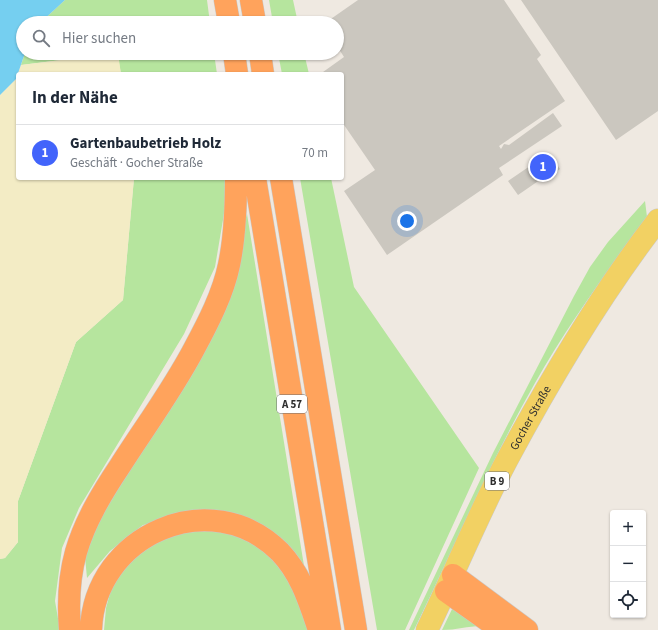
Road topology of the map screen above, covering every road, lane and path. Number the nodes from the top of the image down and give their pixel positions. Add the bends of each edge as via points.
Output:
1 (226, 0) edge
2 (251, 0) edge
3 (228, 16) edge
4 (254, 16) edge
5 (261, 60) edge
6 (264, 72) edge
7 (236, 180) edge
8 (254, 180) edge
9 (281, 180) edge
10 (658, 220) edge
11 (449, 583) junction
12 (70, 630) edge
13 (91, 630) edge
14 (319, 630) edge
15 (330, 630) edge
16 (356, 630) edge
17 (427, 630) edge
18 (501, 630) edge
19 (527, 630) edge

1 - 3 highway
2 - 4 highway
5 - 6 highway
7 - 12 highway via 236,214 229,266 218,299 194,350 104,491 83,531 72,573
8 - 15 highway, A 57
9 - 16 highway, A 57
10 - 11 main road, Gocher Straße / B 9 via 595,307 546,390 507,462
11 - 17 main road, Gocher Straße / B 9
11 - 18 highway
11 - 19 highway
13 - 14 highway via 94,607 102,585 121,555 160,528 190,521 228,523 247,529 279,551 292,566 304,587

